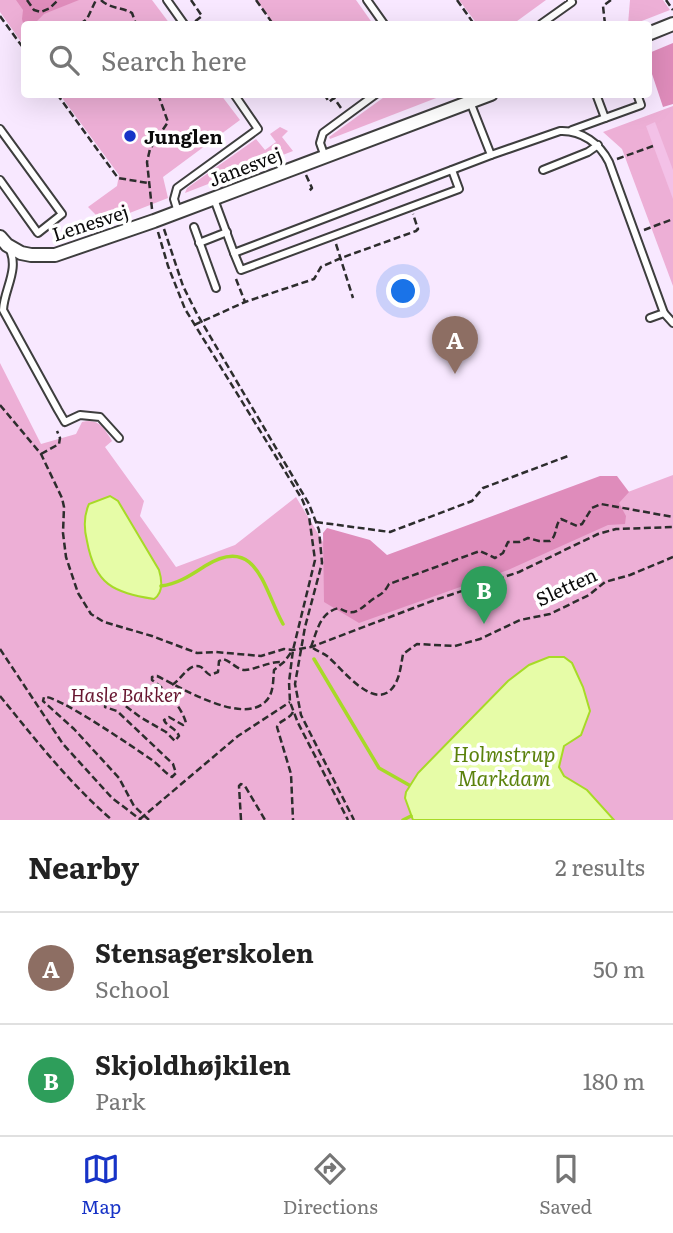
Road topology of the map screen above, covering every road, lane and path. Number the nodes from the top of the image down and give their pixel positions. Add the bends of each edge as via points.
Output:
1 (27, 0) edge
2 (58, 0) edge
3 (98, 0) edge
4 (167, 0) edge
5 (191, 0) edge
6 (256, 0) edge
7 (366, 0) edge
8 (457, 0) edge
9 (570, 0) edge
10 (611, 0) edge
11 (666, 0) edge
12 (673, 10) edge
13 (0, 16) edge
14 (84, 21) edge
15 (135, 21) edge
16 (182, 21) edge
17 (195, 21) edge
18 (271, 21) edge
19 (382, 21) edge
20 (472, 21) edge
21 (545, 21) edge
22 (605, 21) edge
23 (673, 24) edge
24 (652, 33) edge
25 (21, 45) edge
26 (60, 98) edge
27 (159, 98) edge
28 (236, 98) edge
29 (334, 98) edge
30 (371, 98) edge
31 (469, 98) edge
32 (598, 98) edge
33 (638, 98) edge
34 (347, 116) junction
35 (605, 118) junction
36 (0, 131) edge
37 (572, 131) junction
38 (598, 145) junction
39 (653, 146) dead end
40 (491, 155) junction
41 (325, 157) junction
42 (609, 162) junction
43 (302, 165) junction
44 (452, 170) junction
45 (543, 170) dead end
46 (0, 180) edge
47 (149, 183) junction
48 (308, 192) dead end
49 (214, 199) junction
50 (410, 208) junction
51 (178, 212) junction
52 (673, 219) edge
53 (158, 220) junction
54 (194, 228) dead end
55 (644, 230) dead end
56 (227, 232) junction
57 (332, 236) junction
58 (3, 241) edge
59 (199, 243) junction
60 (234, 253) junction
61 (341, 258) junction
62 (216, 288) dead end
63 (353, 298) dead end
64 (664, 313) junction
65 (650, 318) dead end
66 (201, 321) junction
67 (673, 323) edge
68 (194, 325) junction
69 (0, 405) edge
70 (57, 431) dead end
71 (119, 438) dead end
72 (41, 454) junction
73 (568, 456) dead end
74 (673, 517) edge
75 (316, 522) junction
76 (673, 527) edge
77 (673, 557) edge
78 (311, 647) junction
79 (0, 649) edge
80 (301, 649) junction
81 (293, 650) junction
82 (284, 662) junction
83 (172, 685) junction
84 (0, 696) edge
85 (290, 702) junction
86 (293, 712) junction
87 (145, 816) junction
88 (112, 820) edge
89 (140, 820) edge
90 (149, 820) edge
91 (241, 820) edge
92 (265, 820) edge
93 (293, 820) edge
94 (348, 820) edge
95 (354, 820) edge

1 - 2 path via 41,12
3 - 14 path
3 - 15 path via 125,9
4 - 16 lane
5 - 17 path via 202,16
6 - 18 path
7 - 19 lane
8 - 20 path
9 - 21 lane
10 - 22 path via 603,6
11 - 12 path
13 - 25 path
23 - 24 street
26 - 47 path via 118,178
27 - 47 path via 168,122 150,149
28 - 51 lane, Janesvej via 258,129 177,188
29 - 34 path
30 - 34 lane
31 - 40 lane
31 - 41 street, Janesvej
32 - 35 lane
33 - 35 lane via 641,105
34 - 41 lane via 323,134 320,143
35 - 37 lane
36 - 46 lane via 62,214 38,233
37 - 38 lane
37 - 40 lane
38 - 42 lane
38 - 45 lane
39 - 42 path
40 - 44 lane
41 - 43 street, Janesvej
42 - 64 lane
43 - 48 path via 312,188
43 - 49 street, Janesvej
44 - 50 lane via 459,189
44 - 60 lane
47 - 53 path
49 - 51 street, Janesvej
49 - 56 lane
50 - 57 lane
50 - 61 path via 416,231
51 - 53 street, Janesvej
52 - 55 path
53 - 58 street, Lenesvej via 55,256 31,255
53 - 66 path
53 - 68 path via 176,288
54 - 59 lane
56 - 59 lane
56 - 60 lane
57 - 60 lane via 241,270
57 - 61 path
58 - 71 lane via 14,265 3,310 65,422 80,415 100,417
59 - 62 lane
61 - 63 path
61 - 66 path via 321,267 314,279
64 - 65 lane
64 - 67 lane
66 - 68 path
66 - 75 path
68 - 81 path via 309,516 315,560
69 - 72 path
70 - 72 path via 59,444
72 - 81 path via 64,507 63,533 72,581 91,614 197,653 261,656
73 - 75 path via 482,488 472,501 390,532
74 - 78 path via 601,504 577,526 561,519 550,541 528,538 508,542 495,558 475,552 389,584 382,596 358,612 329,610
75 - 80 path via 322,563
76 - 78 path via 598,534 519,572
77 - 78 path, Sletten via 605,582 550,614 480,639 456,646 417,644 403,654 398,678 384,694 361,688
78 - 80 path
79 - 89 path via 63,744 112,798
80 - 81 path
80 - 95 path via 295,684 301,715
81 - 82 path
81 - 85 path
82 - 83 path via 246,670 223,659 216,674 195,667
82 - 83 path via 274,670 268,699 254,708 226,708
83 - 87 path via 158,676 151,679 185,718 183,725 169,717 163,720 177,732 175,741 115,698 104,705 117,711 167,758 176,771 172,777 68,705 51,696 43,698 119,778
84 - 88 path via 79,790
85 - 86 path
85 - 87 path via 238,736
86 - 93 path via 278,725 291,774
86 - 94 path
87 - 89 path
87 - 90 path
91 - 92 path via 241,784

